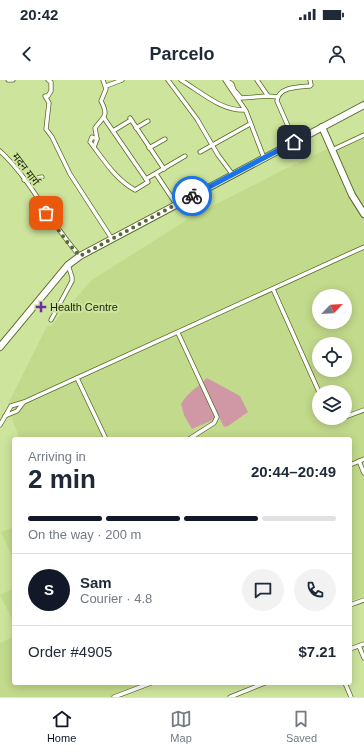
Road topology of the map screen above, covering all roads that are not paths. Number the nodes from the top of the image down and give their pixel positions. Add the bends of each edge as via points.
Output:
1 (8, 80) edge
2 (13, 80) edge
3 (48, 80) edge
4 (103, 80) edge
5 (122, 80) edge
6 (168, 80) edge
7 (181, 80) edge
8 (226, 80) edge
9 (257, 80) edge
10 (310, 80) edge
11 (106, 86) junction
12 (268, 96) junction
13 (278, 97) junction
14 (364, 105) edge
15 (245, 110) junction
16 (104, 118) junction
17 (148, 121) dead end
18 (250, 124) junction
19 (322, 127) junction
20 (136, 128) junction
21 (113, 131) junction
22 (364, 135) edge
23 (97, 139) junction
24 (165, 139) dead end
25 (294, 142) junction
26 (212, 144) junction
27 (94, 147) junction
28 (149, 148) junction
29 (332, 150) junction
30 (0, 151) edge
31 (200, 152) dead end
32 (185, 156) dead end
33 (264, 158) junction
34 (164, 169) junction
35 (156, 174) junction
36 (233, 175) junction
37 (42, 177) dead end
38 (146, 179) junction
39 (24, 180) junction
40 (176, 204) junction
41 (364, 214) edge
42 (112, 238) junction
43 (364, 247) edge
44 (80, 256) junction
45 (68, 265) junction
46 (273, 289) junction
47 (51, 320) dead end
48 (178, 333) junction
49 (0, 347) edge
50 (76, 378) junction
51 (316, 385) edge
52 (24, 402) junction
53 (364, 410) edge
54 (352, 414) edge
55 (5, 416) junction
56 (0, 425) edge
57 (105, 437) edge
58 (192, 437) edge
59 (364, 459) edge
60 (359, 461) junction
61 (352, 464) edge
62 (364, 473) edge
63 (364, 600) edge
64 (352, 604) edge
65 (364, 644) edge
66 (359, 646) junction
67 (352, 648) edge
68 (364, 658) edge
69 (146, 685) edge
70 (260, 685) edge
71 (346, 685) edge
72 (114, 697) edge
73 (230, 697) edge
74 (351, 697) edge

1 - 2 street
3 - 42 street via 51,82 51,91 45,96 49,103 46,129 70,174
4 - 11 street
5 - 11 street
6 - 26 street
7 - 15 street via 207,98 233,110
8 - 12 street via 232,84 241,98
8 - 15 street
9 - 12 street
10 - 13 street via 310,86 290,88
11 - 16 street via 101,101 105,110
12 - 13 street
13 - 25 street
14 - 19 highway
15 - 18 street
16 - 21 street
16 - 23 street via 95,128
17 - 20 street
18 - 26 street
18 - 33 street
19 - 25 highway
19 - 29 highway
20 - 21 street via 130,119
20 - 28 street
21 - 38 street
22 - 29 street
23 - 27 street
23 - 27 street via 90,139
24 - 28 street
25 - 33 highway
26 - 31 street
26 - 36 street
27 - 38 street via 124,184 135,190 148,182
28 - 34 street
29 - 41 highway via 352,196
30 - 39 street, मदन मार्ग
32 - 34 street
33 - 36 highway
34 - 35 street
35 - 38 street
35 - 40 street
36 - 40 highway
37 - 39 street
39 - 44 street, मदन मार्ग
40 - 42 highway
42 - 44 highway
43 - 46 street
44 - 45 highway
45 - 47 street via 72,281
45 - 49 highway
46 - 48 street
46 - 51 street
48 - 50 street
48 - 58 street via 216,417 214,423
50 - 52 street
50 - 57 street
52 - 55 street via 17,410
52 - 55 street via 11,406
53 - 54 street
55 - 56 street
59 - 60 street
60 - 61 street
60 - 62 street
63 - 64 street
65 - 66 street
66 - 67 street
66 - 68 street
69 - 72 street
70 - 73 street
71 - 74 street

